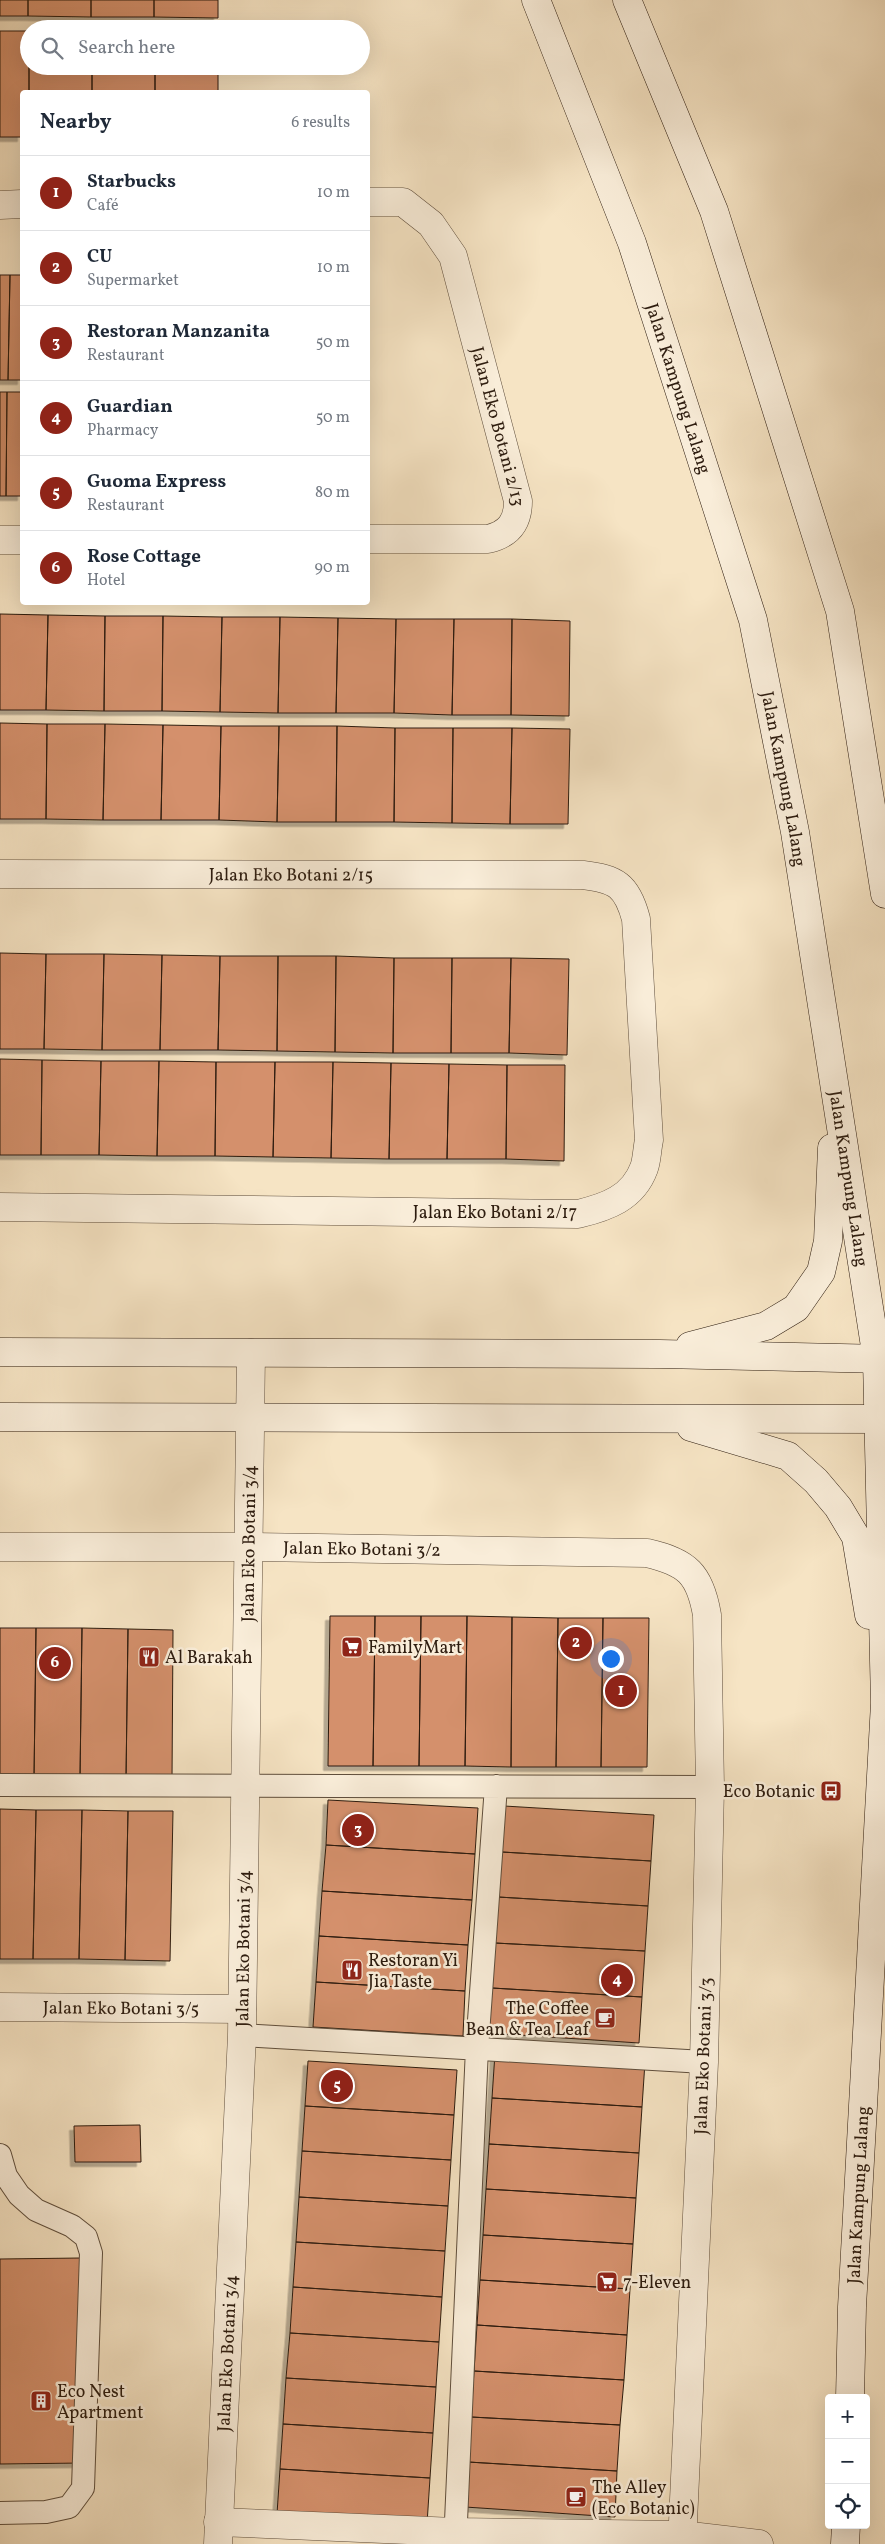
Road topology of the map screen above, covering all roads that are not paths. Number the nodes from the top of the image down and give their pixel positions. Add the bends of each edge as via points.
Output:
1 (536, 0) edge
2 (627, 0) edge
3 (370, 202) edge
4 (0, 204) edge
5 (20, 204) edge
6 (370, 539) edge
7 (0, 540) edge
8 (20, 540) edge
9 (0, 874) edge
10 (583, 875) joint
11 (885, 894) edge
12 (834, 1085) junction
13 (0, 1207) edge
14 (0, 1352) edge
15 (252, 1353) junction
16 (660, 1354) junction
17 (881, 1359) edge
18 (0, 1417) edge
19 (251, 1417) junction
20 (660, 1418) junction
21 (882, 1419) edge
22 (0, 1547) edge
23 (249, 1547) junction
24 (690, 1572) joint
25 (884, 1703) edge
26 (0, 1785) edge
27 (496, 1786) junction
28 (710, 1786) junction
29 (245, 1787) junction
30 (0, 2007) edge
31 (242, 2009) junction
32 (242, 2035) junction
33 (477, 2048) junction
34 (704, 2062) junction
35 (0, 2154) edge
36 (850, 2394) edge
37 (0, 2513) edge
38 (846, 2529) edge
39 (218, 2533) edge
40 (455, 2538) edge
41 (682, 2540) edge
42 (759, 2544) edge
43 (845, 2544) edge

1 - 12 street, Jalan Kampung Lalang via 632,243 753,620 795,832
2 - 11 street via 714,211 840,611
3 - 6 street, Jalan Eko Botani 2/13 via 403,202 431,224 453,256 518,501 518,514 512,527 502,536 488,539
4 - 5 street
7 - 8 street
9 - 10 street, Jalan Eko Botani 2/15
10 - 13 street, Jalan Eko Botani 2/17 via 608,878 622,888 636,919 649,1140 644,1168 629,1192 606,1208 578,1214
12 - 16 street via 828,1241 821,1272 796,1308 766,1326
12 - 17 street, Jalan Kampung Lalang
14 - 15 street
15 - 16 street
15 - 19 street, Jalan Eko Botani 3/4
16 - 17 street
17 - 21 street, Jalan Kampung Lalang
18 - 19 street
19 - 20 street
19 - 23 street, Jalan Eko Botani 3/4
20 - 21 street
20 - 25 street via 788,1456 816,1480 838,1507 856,1537
21 - 25 street, Jalan Kampung Lalang
22 - 23 street, Jalan Eko Botani 3/2
23 - 24 street, Jalan Eko Botani 3/2 via 647,1553 671,1558
23 - 29 street, Jalan Eko Botani 3/4
24 - 28 street, Jalan Eko Botani 3/3 via 703,1592 707,1615
25 - 36 street, Jalan Kampung Lalang
26 - 29 lane
27 - 28 lane
27 - 29 lane
27 - 33 lane
28 - 34 street, Jalan Eko Botani 3/3
29 - 31 street, Jalan Eko Botani 3/4
30 - 31 street, Jalan Eko Botani 3/5
31 - 32 street, Jalan Eko Botani 3/4
32 - 33 lane
32 - 39 street, Jalan Eko Botani 3/4
33 - 34 lane
33 - 40 lane
34 - 41 street, Jalan Eko Botani 3/3
35 - 37 lane via 6,2176 19,2195 36,2210 72,2226 86,2237 91,2252 83,2488 69,2506 46,2512
38 - 43 street
39 - 40 street
40 - 41 street
41 - 42 street

